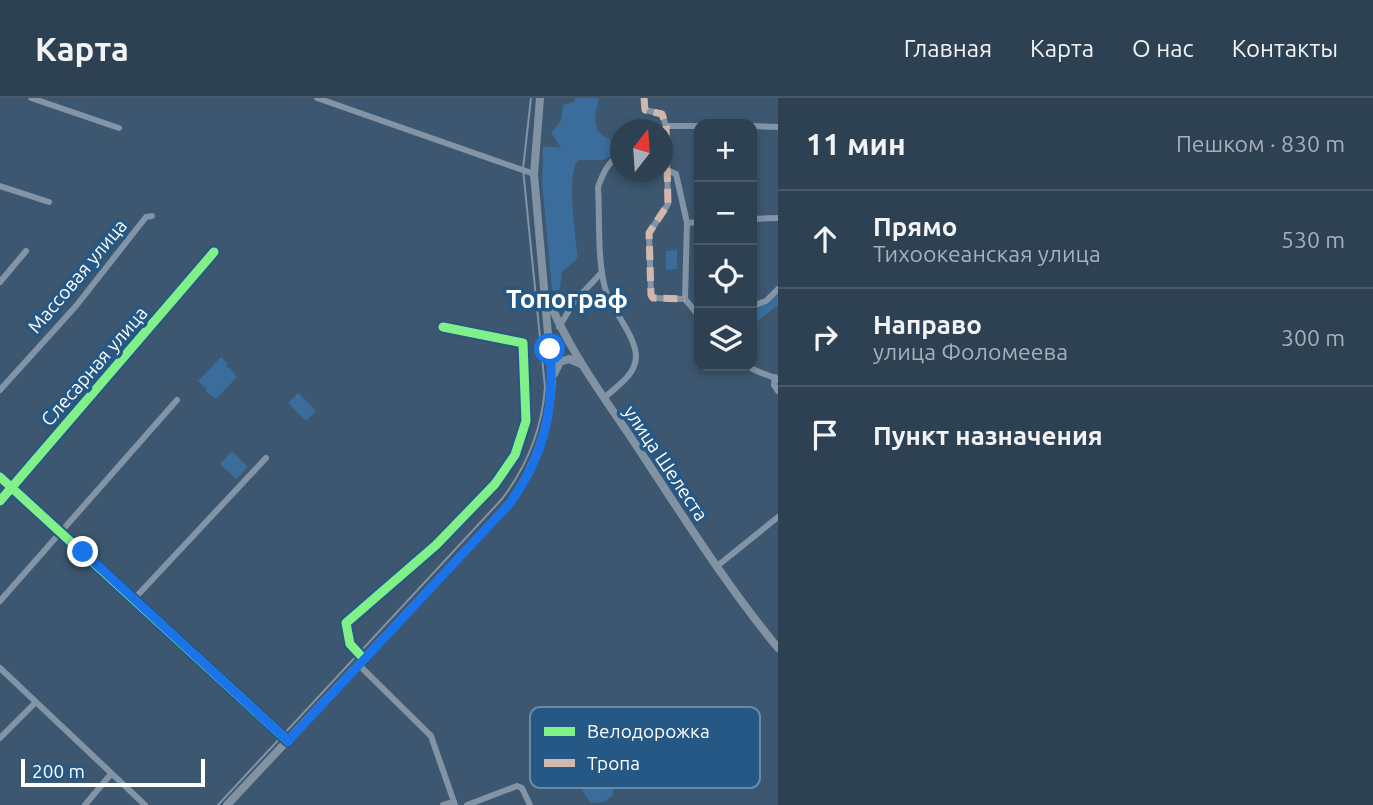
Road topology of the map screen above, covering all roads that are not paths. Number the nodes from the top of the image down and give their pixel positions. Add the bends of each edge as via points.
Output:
1 (31, 98) edge
2 (317, 98) edge
3 (540, 98) edge
4 (644, 98) edge
5 (664, 119) edge
6 (673, 126) edge
7 (694, 126) edge
8 (757, 127) edge
9 (778, 127) edge
10 (119, 128) dead end
11 (610, 164) edge
12 (673, 173) edge
13 (534, 174) junction
14 (667, 182) edge
15 (0, 186) edge
16 (49, 202) dead end
17 (152, 216) dead end
18 (778, 218) edge
19 (757, 219) edge
20 (694, 222) edge
21 (687, 223) junction
22 (26, 251) dead end
23 (214, 252) dead end
24 (602, 272) junction
25 (0, 282) edge
26 (544, 286) junction
27 (778, 289) edge
28 (685, 299) junction
29 (757, 304) edge
30 (694, 310) edge
31 (443, 327) dead end
32 (559, 327) junction
33 (584, 367) junction
34 (754, 371) edge
35 (776, 378) edge
36 (552, 380) junction
37 (0, 390) edge
38 (778, 391) edge
39 (604, 398) junction
40 (177, 400) dead end
41 (267, 458) dead end
42 (0, 477) edge
43 (12, 488) junction
44 (0, 501) edge
45 (778, 517) edge
46 (62, 531) junction
47 (716, 567) junction
48 (134, 599) junction
49 (0, 601) edge
50 (776, 642) edge
51 (362, 662) junction
52 (0, 668) edge
53 (35, 703) junction
54 (0, 738) edge
55 (288, 741) junction
56 (111, 774) junction
57 (454, 803) edge
58 (85, 805) edge
59 (145, 805) edge
60 (227, 805) edge
61 (443, 805) edge
62 (467, 805) edge
63 (530, 805) edge

1 - 10 street
2 - 13 street
3 - 13 main road
4 - 5 street via 645,110 663,114
6 - 7 street
8 - 9 street
11 - 24 street via 598,187
12 - 21 street
13 - 26 main road
14 - 28 street via 668,204 649,233 649,288 653,298
15 - 16 street
17 - 37 street, Массовая улица via 146,217 76,306
18 - 19 street
20 - 21 street
21 - 28 street
22 - 25 street
23 - 43 street, Слесарная улица
24 - 32 street via 574,302
24 - 39 street via 608,297 634,344 636,357 632,372
26 - 32 main road, улица Шелеста
26 - 36 main road
27 - 29 street
28 - 30 street
31 - 51 street via 523,343 526,422 516,455 495,484 436,545 346,623
32 - 33 main road, улица Шелеста
33 - 36 main road via 569,359 560,362
33 - 39 main road, улица Шелеста
34 - 35 street
35 - 38 street
36 - 51 main road via 551,410 540,448 520,490
39 - 47 main road, улица Шелеста
40 - 46 street
41 - 48 street
42 - 43 street
43 - 44 street, Слесарная улица
43 - 46 street
45 - 47 street
46 - 48 street
46 - 49 street
47 - 50 main road, улица Шелеста
48 - 55 street
51 - 55 main road
51 - 57 street via 431,736
52 - 53 street
53 - 54 street
53 - 56 street
55 - 60 main road
56 - 58 street
56 - 59 street
57 - 61 street
62 - 63 street via 517,786

